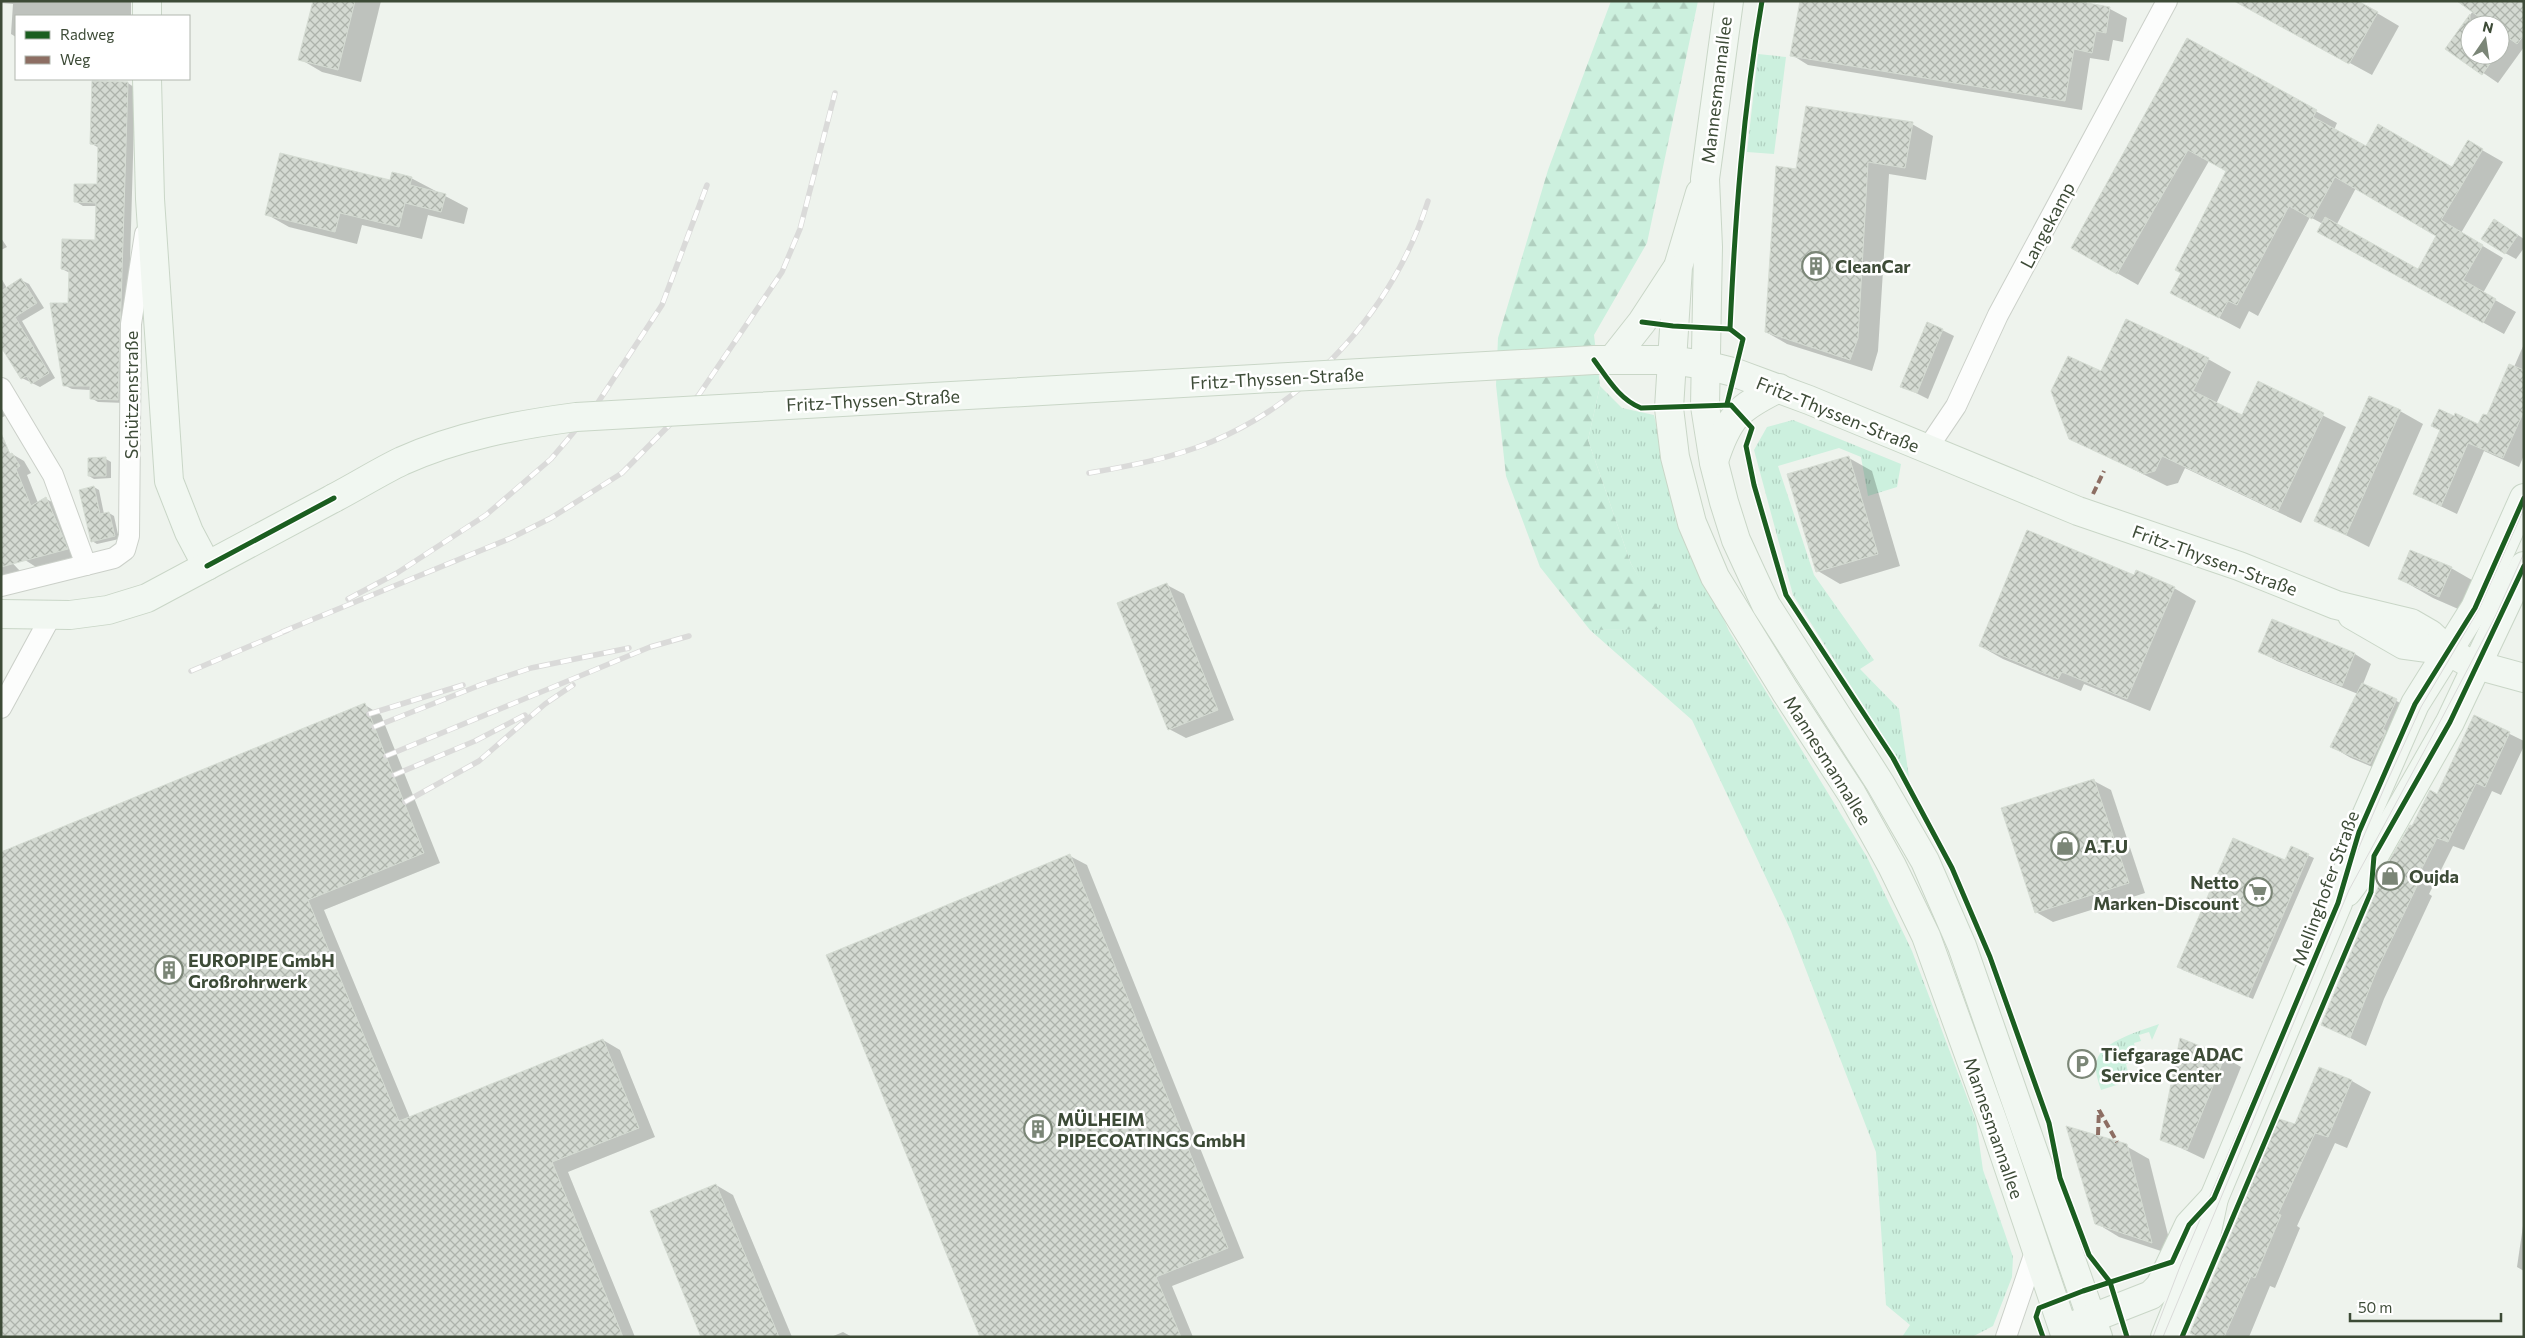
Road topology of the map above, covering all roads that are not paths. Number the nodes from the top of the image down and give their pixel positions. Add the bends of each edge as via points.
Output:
1 (147, 1) edge
2 (1729, 1) edge
3 (2167, 1) edge
4 (147, 15) edge
5 (147, 80) edge
6 (1705, 179) junction
7 (150, 200) junction
8 (1678, 267) junction
9 (1603, 360) junction
10 (1670, 360) junction
11 (1705, 365) junction
12 (1, 388) edge
13 (1779, 388) junction
14 (1926, 449) junction
15 (1714, 463) junction
16 (2524, 498) edge
17 (86, 565) junction
18 (207, 566) junction
19 (2524, 566) edge
20 (1, 586) edge
21 (1, 614) edge
22 (51, 616) junction
23 (2450, 653) junction
24 (2477, 666) junction
25 (2524, 678) edge
26 (1, 708) edge
27 (2374, 856) junction
28 (2338, 903) junction
29 (2214, 1198) junction
30 (2036, 1252) junction
31 (2095, 1327) edge
32 (2060, 1335) edge
33 (2006, 1337) edge
34 (2165, 1337) edge

1 - 4 street
2 - 6 street, Mannesmannallee
3 - 14 street, Langekamp via 1998,315 1956,406
5 - 7 street, Schützenstraße
6 - 8 street, Mannesmannallee
6 - 11 street, Mannesmannallee via 1708,247
7 - 17 street, Schützenstraße via 131,324 130,536 125,550 114,558
7 - 18 street, Schützenstraße via 169,481 189,532
8 - 9 street via 1642,322
8 - 10 street, Mannesmannallee
9 - 10 street, Fritz-Thyssen-Straße
9 - 18 street, Fritz-Thyssen-Straße, bridge via 576,417 512,426 450,442 402,462
10 - 11 street, Fritz-Thyssen-Straße
10 - 30 street, Mannesmannallee via 1671,432 1696,532 1715,577 1852,794 1926,936
11 - 13 street, Fritz-Thyssen-Straße
11 - 15 street, Mannesmannallee via 1705,417
12 - 17 street via 53,475
13 - 14 street, Fritz-Thyssen-Straße
13 - 15 street via 1738,411 1721,439
14 - 23 street, Fritz-Thyssen-Straße via 2078,512 2239,566 2336,605 2411,623 2430,634
15 - 31 street, Mannesmannallee via 1736,540 1766,605 1880,783 1925,861 1962,946
16 - 23 street, Mellinghofer Straße via 2485,588
17 - 20 street, Schützenstraße
18 - 22 street, Fritz-Thyssen-Straße via 147,598 108,610
19 - 24 street, Mellinghofer Straße
21 - 22 street, Fritz-Thyssen-Straße
22 - 26 street
23 - 24 street, Fritz-Thyssen-Straße
23 - 27 street via 2449,686 2390,795 2376,838
23 - 28 street, Mellinghofer Straße via 2415,704 2359,832
24 - 25 street, Fritz-Thyssen-Straße
24 - 27 street, Mellinghofer Straße via 2450,722
27 - 28 street, Mellinghofer Straße
28 - 29 street, Mellinghofer Straße
29 - 31 street, Mellinghofer Straße via 2189,1225 2160,1286
29 - 34 street, Mellinghofer Straße via 2206,1236
30 - 32 street, Mannesmannallee
30 - 33 street
31 - 32 street, Mellinghofer Straße

